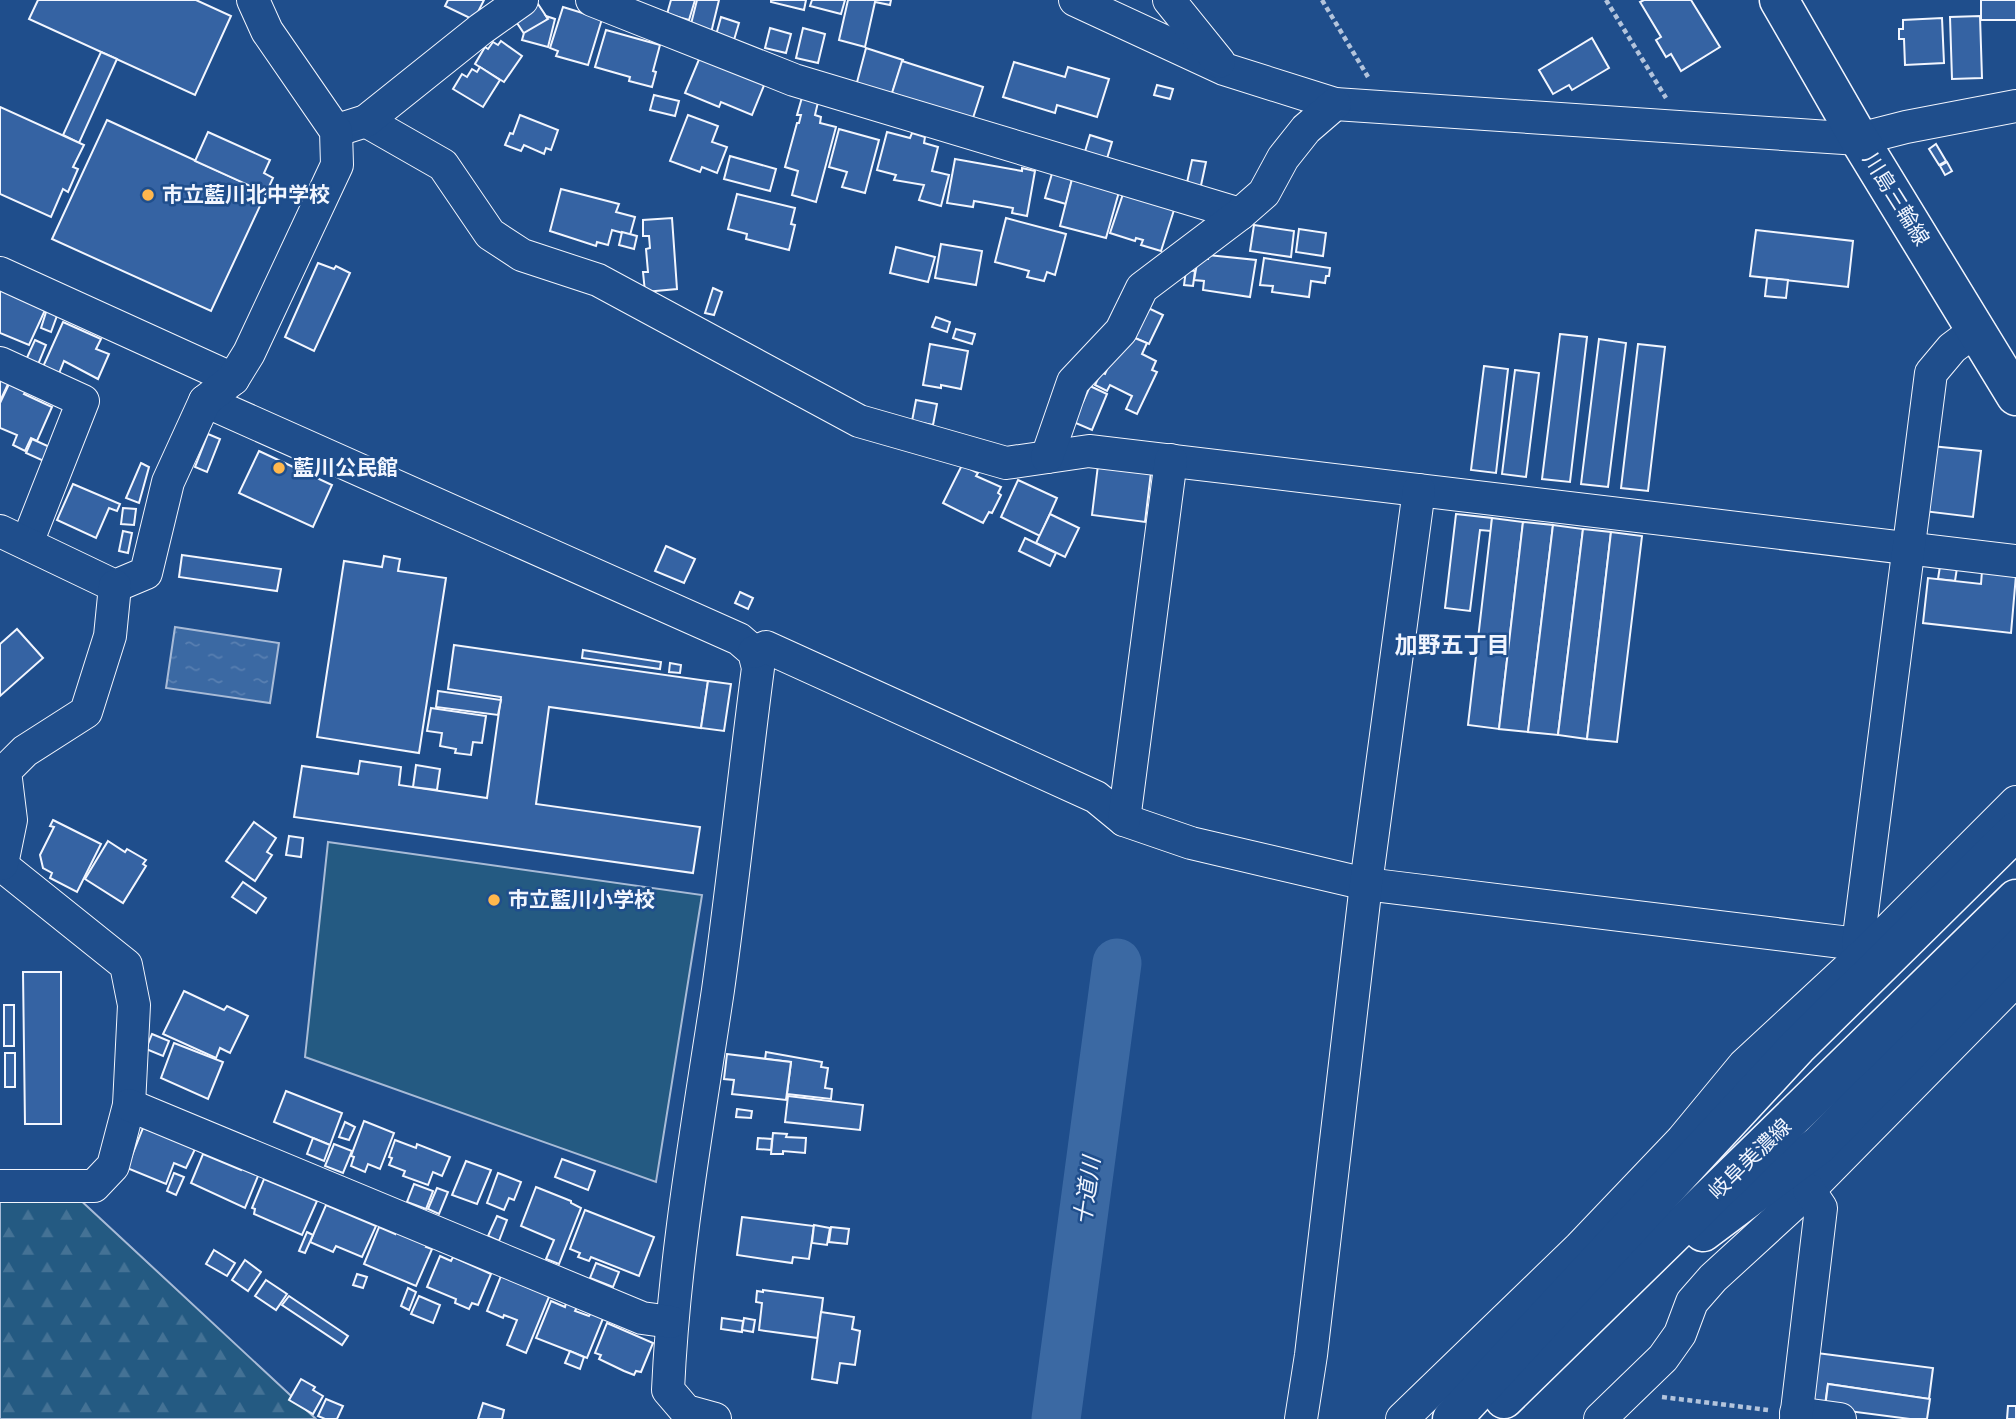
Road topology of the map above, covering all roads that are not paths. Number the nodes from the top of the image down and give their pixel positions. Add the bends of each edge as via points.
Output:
1 (253, 0) edge
2 (522, 0) edge
3 (592, 0) edge
4 (1075, 0) edge
5 (1169, 0) edge
6 (1779, 0) edge
7 (1224, 69) junction
8 (1335, 104) junction
9 (2016, 106) edge
10 (366, 121) junction
11 (335, 131) junction
12 (1859, 139) junction
13 (1240, 214) junction
14 (0, 273) edge
15 (1976, 330) junction
16 (0, 363) edge
17 (233, 379) junction
18 (2016, 396) edge
19 (205, 401) junction
20 (1047, 457) junction
21 (1171, 460) junction
22 (1419, 490) junction
23 (14, 537) edge
24 (1907, 549) junction
25 (2016, 561) edge
26 (115, 586) junction
27 (754, 652) junction
28 (2016, 802) edge
29 (1124, 820) junction
30 (2016, 831) edge
31 (1, 864) edge
32 (1366, 884) junction
33 (2016, 899) edge
34 (1862, 947) junction
35 (2014, 957) edge
36 (129, 1105) junction
37 (0, 1186) edge
38 (1809, 1190) junction
39 (671, 1322) junction
40 (1578, 1326) junction
41 (1796, 1416) edge
42 (715, 1419) edge
43 (1301, 1419) edge
44 (1402, 1419) edge
45 (1452, 1419) edge
46 (1484, 1419) edge
47 (1600, 1419) edge
48 (1840, 1419) edge

1 - 11 street via 267,31
2 - 10 street
3 - 13 street via 794,80
4 - 7 street
5 - 7 street
6 - 12 main road, 川島三輪線
7 - 8 street
8 - 12 street
8 - 13 street via 1306,129 1264,193
9 - 12 street
10 - 11 street
10 - 20 street via 443,165 490,234 522,255 598,280 859,421 1006,463
11 - 17 street via 337,165
12 - 15 main road, 川島三輪線
13 - 20 street via 1142,288 1121,331 1073,382
14 - 17 street
15 - 18 main road, 川島三輪線
15 - 24 street via 1952,348 1931,373
16 - 23 street via 83,401
17 - 19 street
19 - 26 street via 168,482 146,573
19 - 27 street via 739,639
20 - 21 street via 1089,451
21 - 22 street
21 - 29 street
22 - 24 street
22 - 32 street
23 - 26 street
24 - 25 street
24 - 34 street
26 - 31 street via 110,636 86,712 24,751 5,771 11,820
27 - 29 street via 766,647 1096,797
27 - 39 street via 758,668
28 - 34 street
29 - 32 street via 1191,843
30 - 45 main road via 1797,1047
31 - 36 street via 126,965 134,1005
32 - 34 street
32 - 43 street
33 - 40 main road, 岐阜美濃線
34 - 44 street via 1744,1065 1682,1140 1579,1248
35 - 38 street
35 - 40 main road via 1819,1145
36 - 37 street via 113,1166 94,1186
36 - 39 street via 642,1318
38 - 41 street via 1821,1208
38 - 47 street via 1713,1278 1692,1302 1680,1334 1663,1358
39 - 42 street via 668,1390 686,1411
40 - 46 main road, 岐阜美濃線
41 - 48 street

